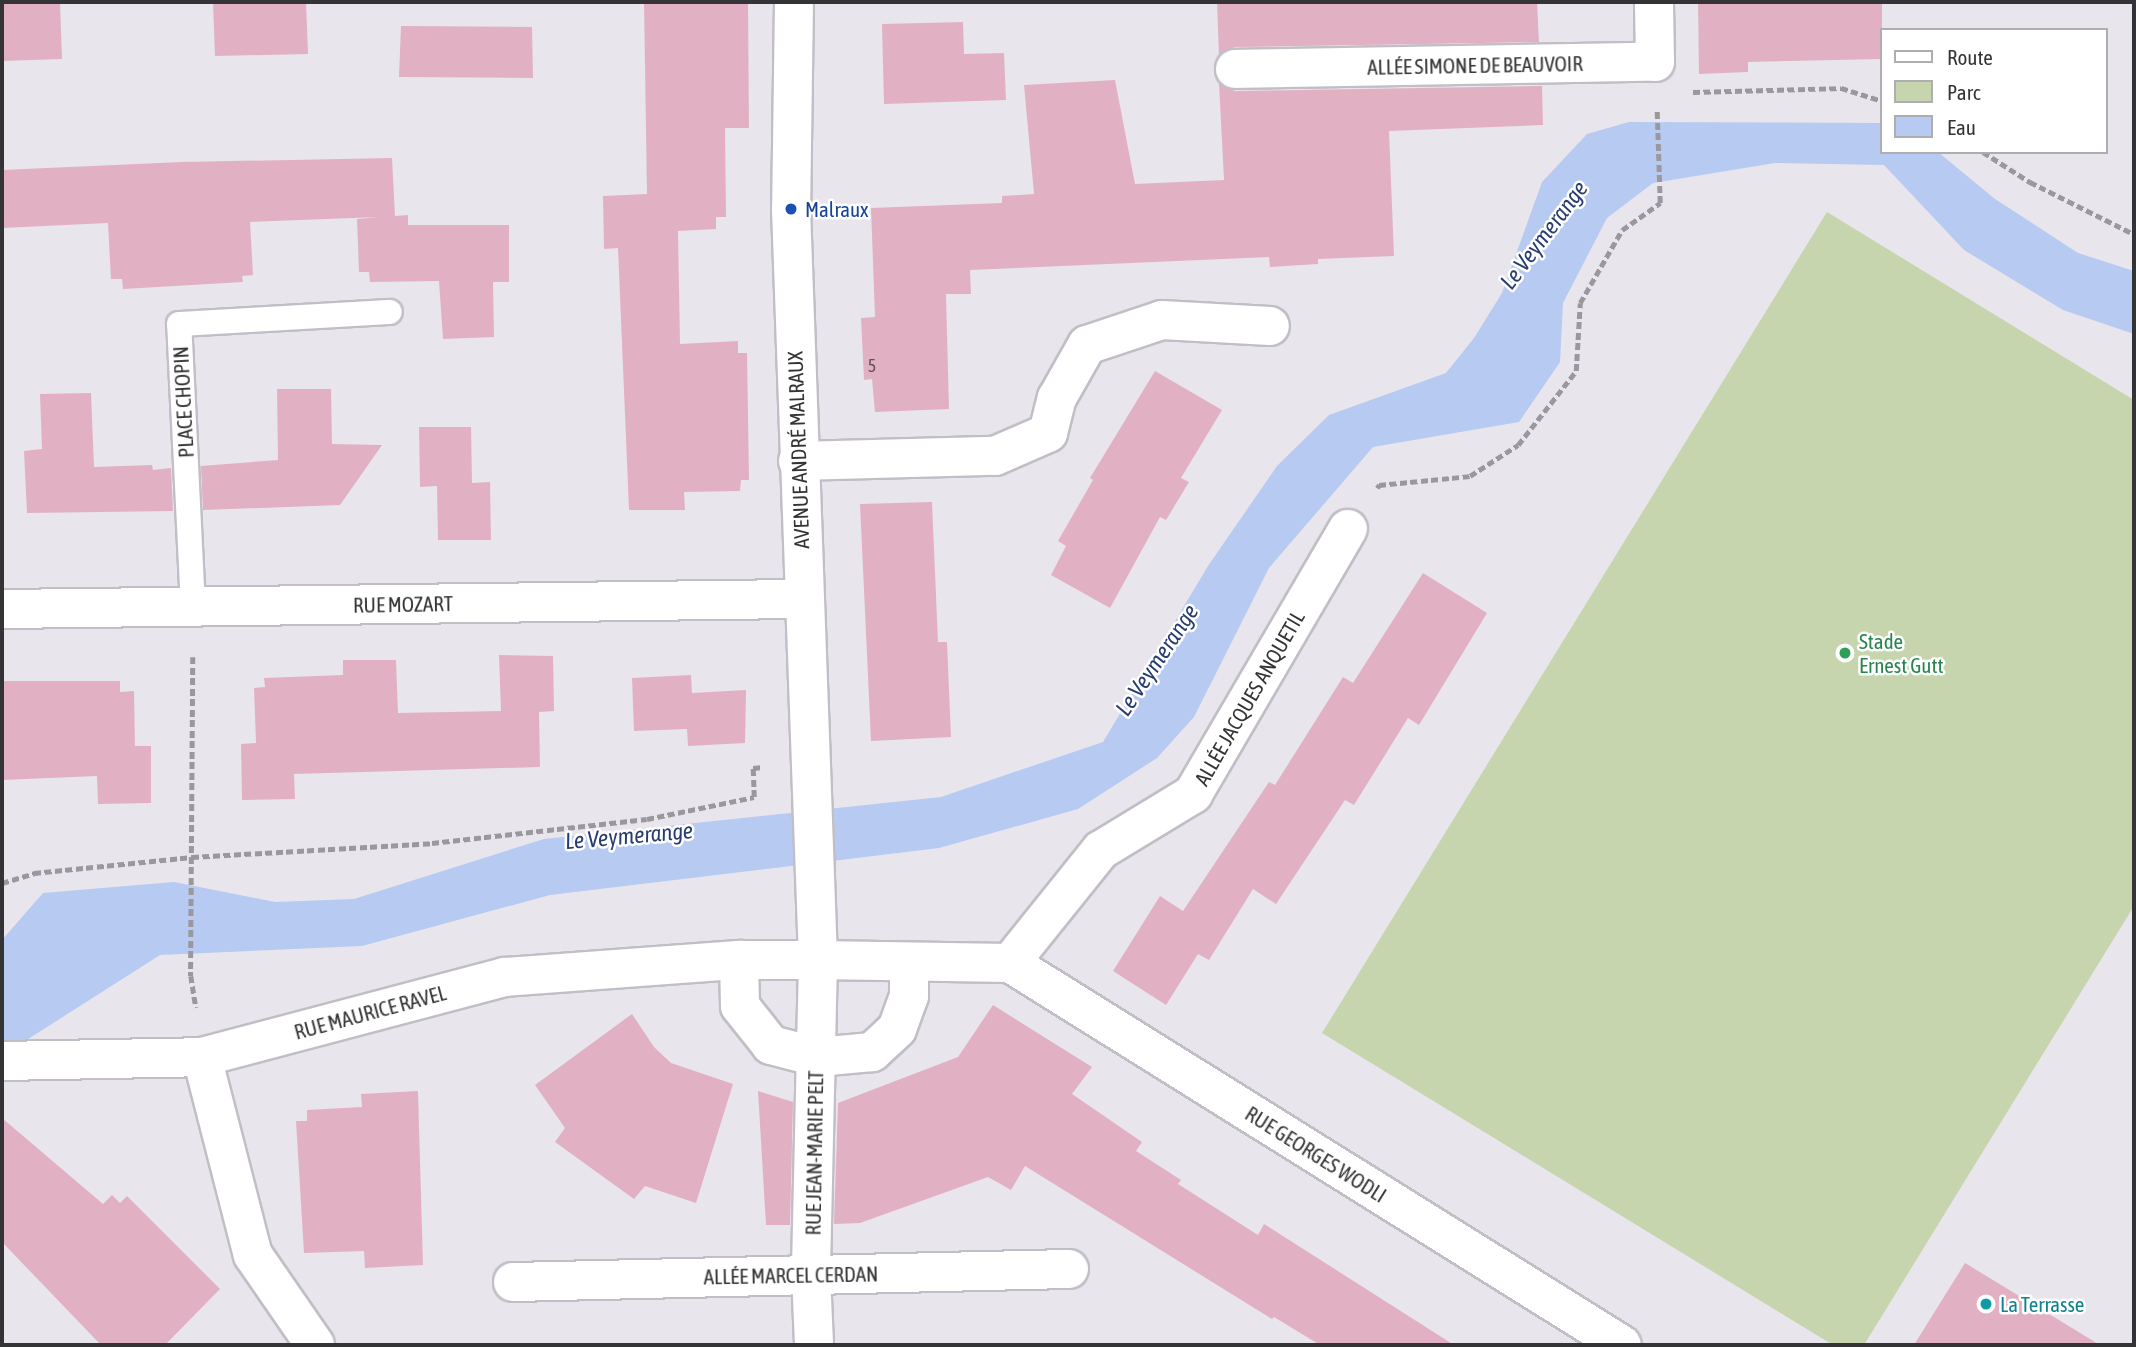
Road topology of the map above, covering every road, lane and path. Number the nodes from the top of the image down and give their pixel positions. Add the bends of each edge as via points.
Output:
1 (794, 2) edge
2 (1654, 2) edge
3 (1235, 69) dead end
4 (1683, 92) dead end
5 (1881, 101) edge
6 (1657, 107) dead end
7 (1986, 154) edge
8 (2134, 234) edge
9 (390, 312) dead end
10 (1270, 326) dead end
11 (798, 461) junction
12 (1348, 529) joint
13 (803, 599) junction
14 (193, 607) junction
15 (2, 609) edge
16 (754, 797) dead end
17 (192, 857) junction
18 (2, 883) edge
19 (739, 960) junction
20 (818, 960) junction
21 (909, 962) junction
22 (1010, 963) junction
23 (191, 976) dead end
24 (202, 1057) junction
25 (817, 1057) junction
26 (2, 1060) edge
27 (1069, 1269) dead end
28 (811, 1275) junction
29 (513, 1282) dead end
30 (315, 1345) edge
31 (814, 1345) edge
32 (1622, 1345) edge

1 - 11 street, AVENUE ANDRÉ MALRAUX via 791,209
2 - 3 street, ALLÉE SIMONE DE BEAUVOIR via 1655,62
4 - 5 path via 1840,88
6 - 12 path via 1660,203 1622,230 1580,303 1576,372 1518,444 1470,476 1379,485
7 - 8 path via 2030,182
9 - 14 lane, PLACE CHOPIN via 179,324
10 - 11 street via 1162,320 1087,345 1057,398 1048,433 995,456
11 - 13 street, AVENUE ANDRÉ MALRAUX
12 - 22 street, ALLÉE JACQUES ANQUETIL via 1193,794 1101,850
13 - 14 street, RUE MOZART
13 - 20 street, AVENUE ANDRÉ MALRAUX
14 - 15 street, RUE MOZART
14 - 17 path
16 - 17 path via 647,819 459,840
17 - 18 path via 34,873
17 - 23 path
19 - 20 street, RUE MAURICE RAVEL
19 - 24 street, RUE MAURICE RAVEL via 505,977
19 - 25 street via 740,1006 771,1045
20 - 21 street, RUE MAURICE RAVEL
20 - 25 street, RUE JEAN-MARIE PELT
21 - 22 street
21 - 25 street via 909,996 897,1029 872,1052
22 - 32 street, RUE GEORGES WODLI
24 - 26 street, RUE MAURICE RAVEL
24 - 30 street via 253,1255
25 - 28 street, RUE JEAN-MARIE PELT
27 - 28 street, ALLÉE MARCEL CERDAN
28 - 29 street, ALLÉE MARCEL CERDAN
28 - 31 street, RUE JEAN-MARIE PELT

